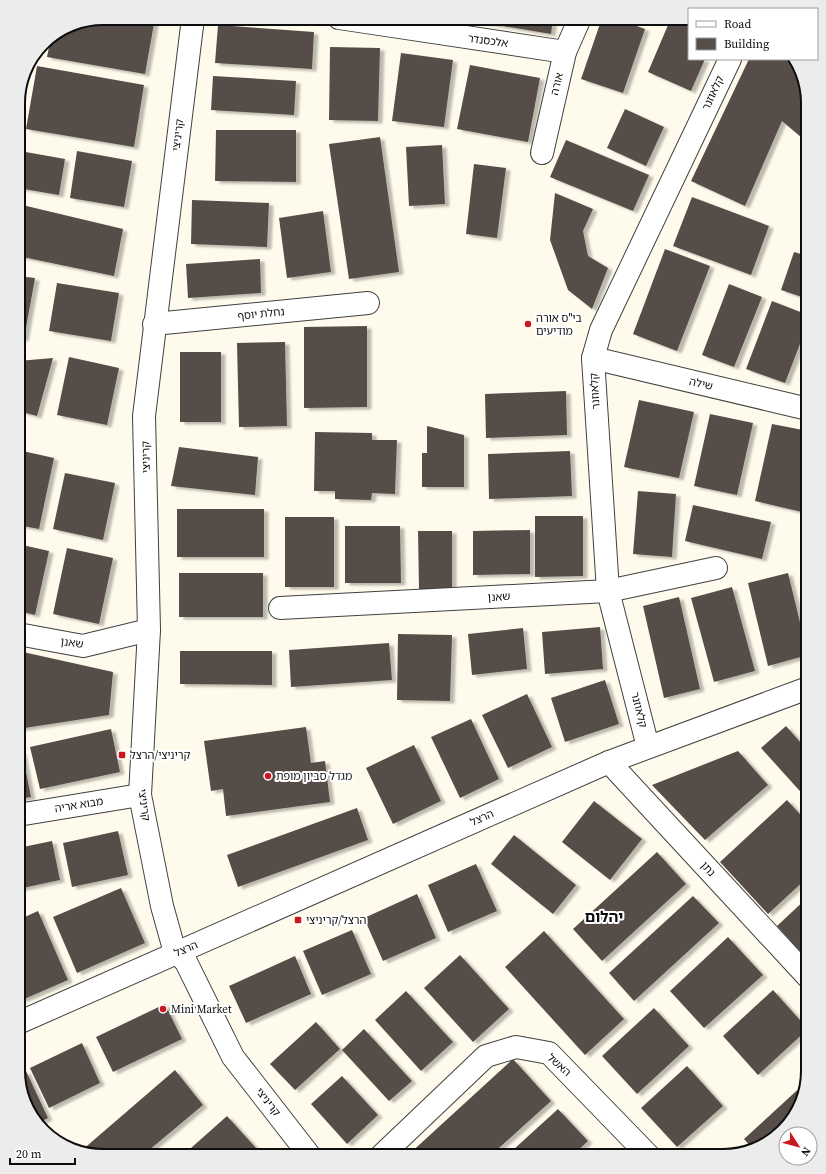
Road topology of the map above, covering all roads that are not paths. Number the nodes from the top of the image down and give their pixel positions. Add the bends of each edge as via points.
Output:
1 (192, 25) edge
2 (388, 25) edge
3 (577, 25) edge
4 (565, 52) junction
5 (730, 60) edge
6 (542, 153) dead end
7 (368, 303) dead end
8 (154, 324) junction
9 (593, 358) junction
10 (801, 408) edge
11 (716, 568) dead end
12 (608, 591) junction
13 (280, 608) dead end
14 (148, 630) junction
15 (25, 635) edge
16 (801, 691) edge
17 (648, 747) junction
18 (609, 762) junction
19 (140, 795) junction
20 (25, 814) edge
21 (177, 953) junction
22 (801, 969) edge
23 (25, 1020) edge
24 (305, 1149) edge
25 (388, 1149) edge
26 (642, 1149) edge

1 - 8 street, קריניצי
2 - 4 street, אלכסנדר
3 - 4 street, אורה
4 - 6 street, אורה
5 - 9 street, קלאוזנר via 601,330
7 - 8 street, נחלת יוסף
8 - 14 street, קריניצי via 144,416
9 - 10 street, שילה
9 - 12 street, קלאוזנר
11 - 12 street, שאנן
12 - 13 street, שאנן
12 - 17 street, קלאוזנר
14 - 15 street, שאנן via 83,646
14 - 19 street, קריניצי
16 - 17 street, הרצל
17 - 18 street, הרצל
18 - 21 street, הרצל
18 - 22 street, נתן
19 - 20 street, מבוא אריה
19 - 21 street, קריניצי via 161,897
21 - 23 street, הרצל
21 - 24 street, קריניצי via 233,1057
25 - 26 street, האשל via 486,1056 516,1047 549,1053

